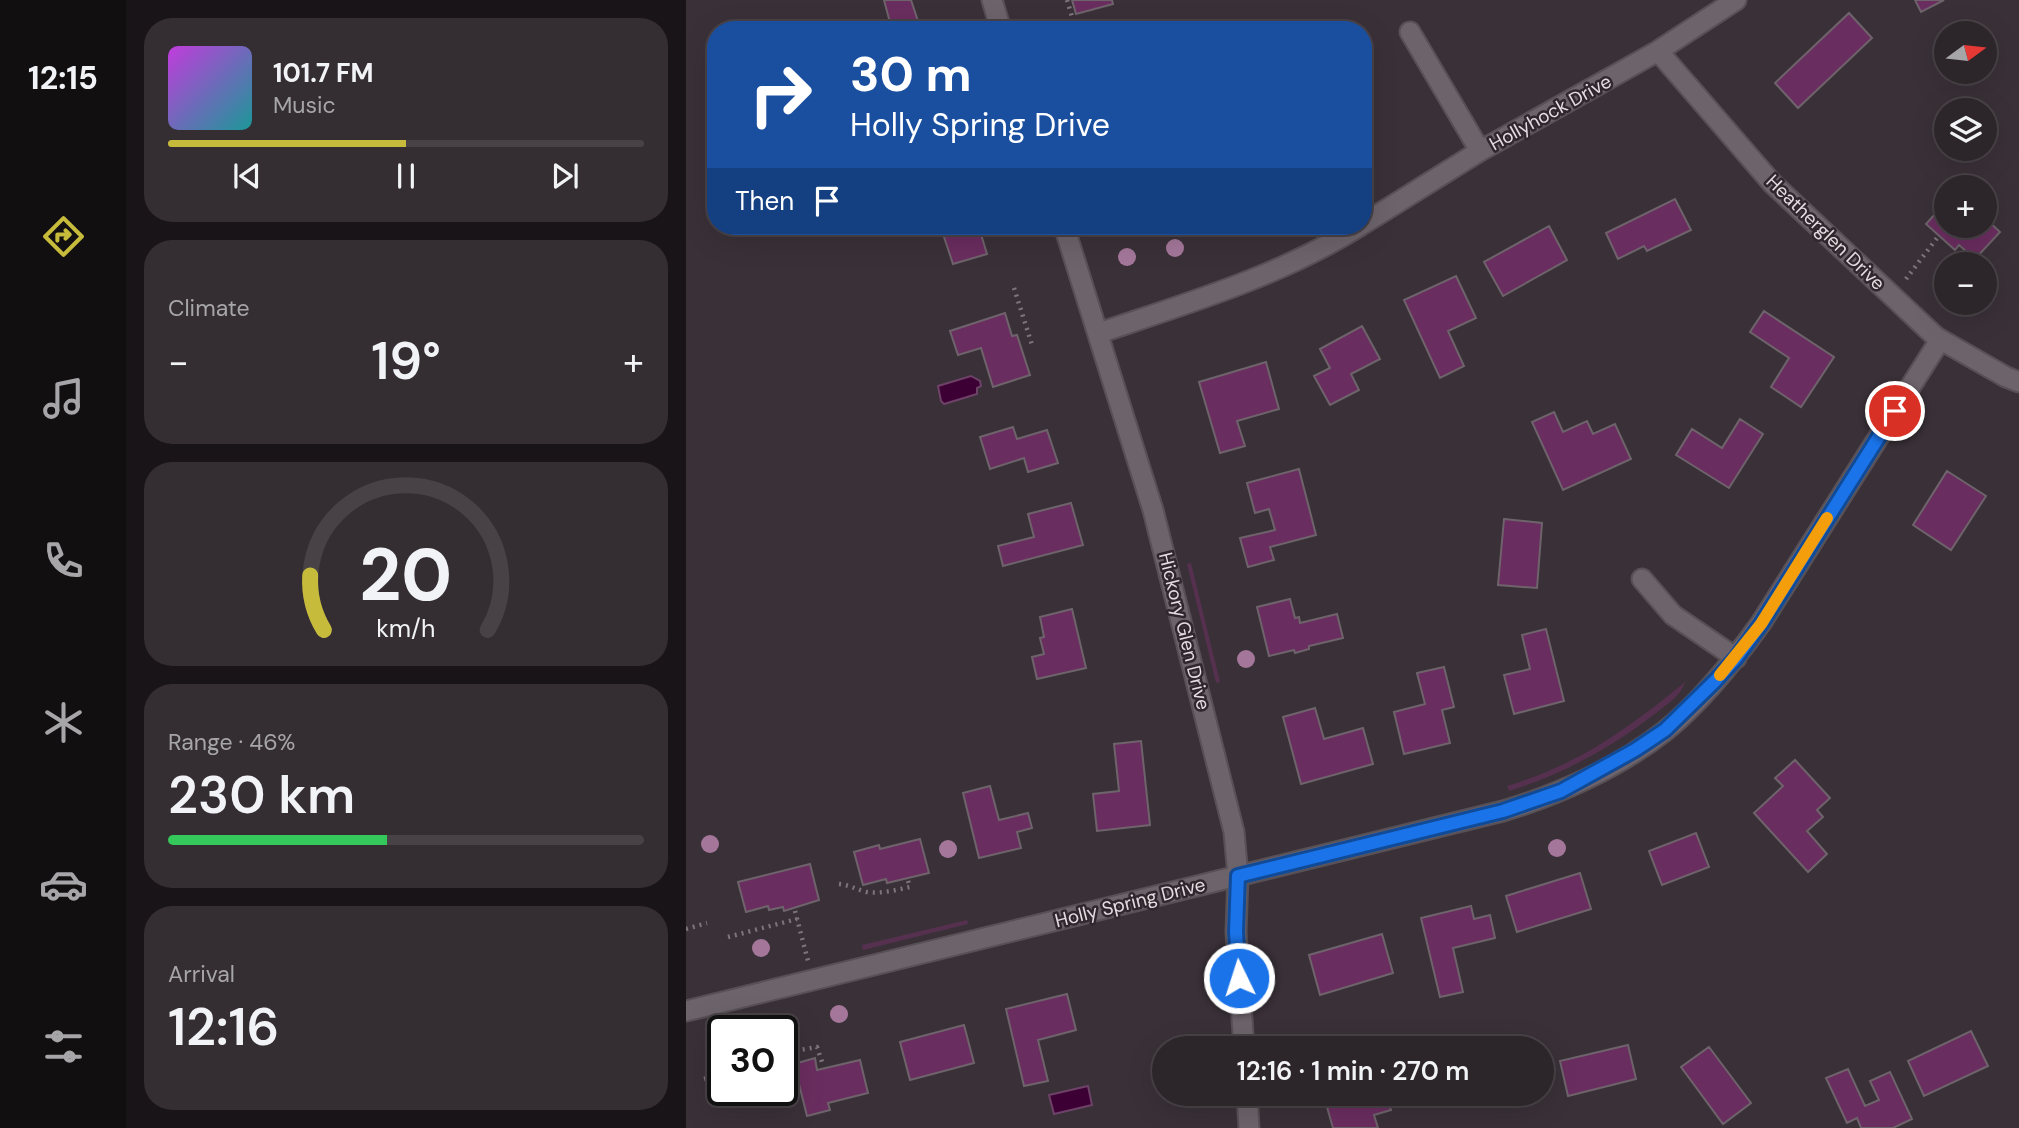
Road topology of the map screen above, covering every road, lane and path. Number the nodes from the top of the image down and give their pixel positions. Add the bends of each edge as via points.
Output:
1 (992, 0) edge
2 (1067, 0) edge
3 (1736, 0) edge
4 (998, 21) edge
5 (1073, 21) edge
6 (1410, 32) dead end
7 (1658, 51) junction
8 (1480, 150) junction
9 (1372, 219) edge
10 (1067, 235) edge
11 (1346, 235) edge
12 (1937, 238) dead end
13 (1906, 279) dead end
14 (1014, 288) dead end
15 (1099, 333) junction
16 (1940, 340) junction
17 (1033, 348) dead end
18 (2019, 382) edge
19 (1642, 579) dead end
20 (1736, 658) junction
21 (1238, 876) junction
22 (908, 881) dead end
23 (839, 884) dead end
24 (795, 911) dead end
25 (797, 919) junction
26 (707, 923) dead end
27 (686, 929) edge
28 (728, 937) dead end
29 (808, 963) dead end
30 (686, 1011) edge
31 (1243, 1036) edge
32 (798, 1051) edge
33 (823, 1065) dead end
34 (707, 1078) edge
35 (704, 1079) dead end
36 (1248, 1106) edge
37 (1249, 1128) edge

1 - 4 street
2 - 5 path
3 - 7 street, Hollyhock Drive
6 - 8 street
7 - 8 street, Hollyhock Drive
7 - 16 street, Heatherglen Drive via 1772,183
8 - 9 street, Hollyhock Drive
10 - 15 street, Hickory Glen Drive
11 - 15 street, Hollyhock Drive via 1239,284
12 - 13 path
14 - 17 path
15 - 21 street, Hickory Glen Drive via 1168,561 1234,832
16 - 18 street, Heatherglen Drive
16 - 20 street, Holly Spring Drive
19 - 20 street via 1673,615
20 - 21 street, Holly Spring Drive via 1665,730 1604,769 1544,798
21 - 30 street, Holly Spring Drive
21 - 31 street, Hickory Glen Drive via 1236,932
22 - 23 path via 910,887 880,892
24 - 25 path
25 - 28 path
25 - 29 path
26 - 27 path
32 - 33 path via 817,1047
34 - 35 path
36 - 37 street

